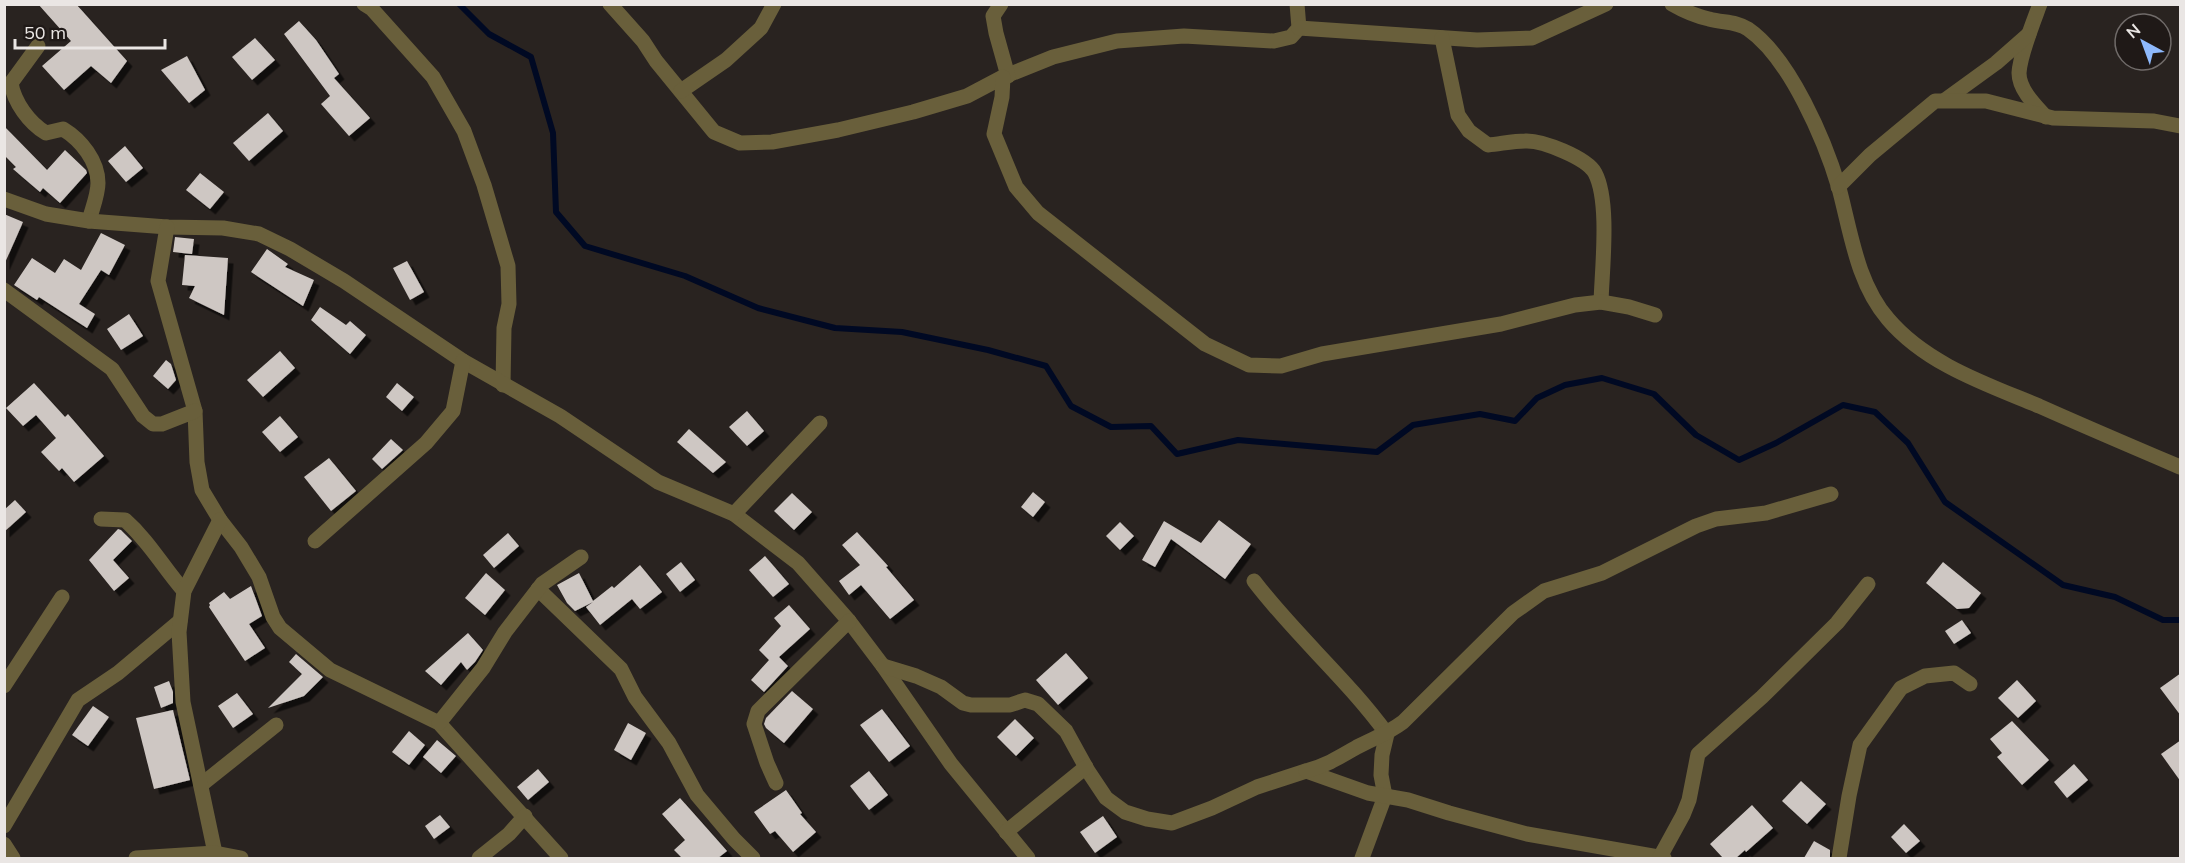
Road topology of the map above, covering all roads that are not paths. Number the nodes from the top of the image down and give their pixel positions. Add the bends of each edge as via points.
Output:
1 (364, 4) edge
2 (610, 4) edge
3 (774, 4) edge
4 (1001, 4) edge
5 (1297, 4) edge
6 (1606, 4) edge
7 (1672, 4) edge
8 (2040, 4) edge
9 (1299, 28) junction
10 (2030, 34) junction
11 (1442, 38) junction
12 (38, 46) dead end
13 (1006, 77) junction
14 (681, 92) junction
15 (1945, 100) junction
16 (2046, 117) junction
17 (2181, 126) edge
18 (1838, 187) junction
19 (4, 199) edge
20 (89, 221) junction
21 (167, 226) junction
22 (4, 290) edge
23 (1601, 302) junction
24 (1655, 315) dead end
25 (463, 362) junction
26 (503, 385) junction
27 (195, 411) junction
28 (820, 423) dead end
29 (2181, 467) edge
30 (1831, 494) dead end
31 (734, 514) junction
32 (101, 519) dead end
33 (220, 520) junction
34 (315, 540) dead end
35 (581, 557) dead end
36 (1254, 581) dead end
37 (1868, 584) dead end
38 (538, 589) junction
39 (184, 591) junction
40 (62, 597) dead end
41 (180, 621) junction
42 (849, 621) junction
43 (883, 666) junction
44 (1970, 684) dead end
45 (4, 686) edge
46 (439, 723) junction
47 (276, 725) dead end
48 (1387, 734) junction
49 (1086, 767) junction
50 (1306, 771) junction
51 (776, 783) dead end
52 (201, 784) junction
53 (1385, 796) junction
54 (525, 816) junction
55 (4, 826) edge
56 (1006, 832) junction
57 (4, 844) edge
58 (215, 853) junction
59 (13, 858) edge
60 (136, 858) edge
61 (241, 858) edge
62 (479, 858) edge
63 (561, 858) edge
64 (753, 858) edge
65 (1028, 858) edge
66 (1362, 858) edge
67 (1662, 858) edge
68 (1839, 858) edge

1 - 26 street via 432,76 464,132 484,185 508,266
2 - 14 street
3 - 14 street via 761,28 726,60
4 - 13 street via 993,16
5 - 9 street
6 - 11 street via 1532,38
7 - 18 street via 1712,20 1734,22 1762,41 1793,82 1830,160
8 - 10 street
9 - 11 street
9 - 13 street via 1291,37 1274,41 1184,36 1117,41 1053,57
10 - 15 street
10 - 16 street via 2019,74 2033,103
11 - 23 street via 1458,116 1468,131 1488,145 1526,140 1545,144 1594,170 1600,184 1603,221
12 - 20 street via 12,83 13,97 39,129 46,133 63,129 71,134 95,165 98,184
13 - 14 street via 967,96 914,112 838,130 751,143 740,143 714,132
13 - 23 street via 994,134 1016,187 1038,213 1205,344 1249,365 1281,366 1322,354 1501,324
15 - 16 street via 1986,100
15 - 18 street via 1935,101
16 - 17 street via 2154,121
18 - 29 street via 1869,291 1909,341 1961,373
19 - 20 street via 46,214
20 - 21 street
21 - 25 street via 259,234 344,281
21 - 27 street via 158,281
22 - 27 street via 112,369 143,416 153,424
23 - 24 street
25 - 26 street
25 - 34 street via 453,411 426,443
26 - 31 street via 560,416 658,482
27 - 33 street via 202,490
28 - 31 street
30 - 48 street via 1766,513 1716,519 1602,573 1544,591 1513,613
31 - 42 street via 798,563
32 - 39 street via 125,520 156,552
33 - 39 street
33 - 46 street via 259,577 280,628 330,670
35 - 38 street
36 - 48 street via 1273,607 1372,712
37 - 67 street via 1837,623 1698,754 1689,801
38 - 46 street
38 - 64 street via 621,669 697,795
39 - 41 street
40 - 45 street
41 - 52 street via 183,702
41 - 55 street via 118,673 78,700
42 - 43 street
42 - 51 street via 758,711 754,724
43 - 49 street via 941,687 971,705 1010,705 1025,700 1038,704 1066,731
43 - 56 street via 951,764
44 - 68 street via 1954,673 1925,676 1901,688 1860,745
46 - 54 street
47 - 52 street
48 - 50 street via 1331,764
48 - 53 street via 1382,755
49 - 50 street via 1106,798 1125,812 1172,823
49 - 56 street
50 - 53 street
52 - 58 street
53 - 66 street
53 - 67 street via 1527,834
54 - 62 street
54 - 63 street
56 - 65 street
57 - 59 street
58 - 60 street
58 - 61 street

